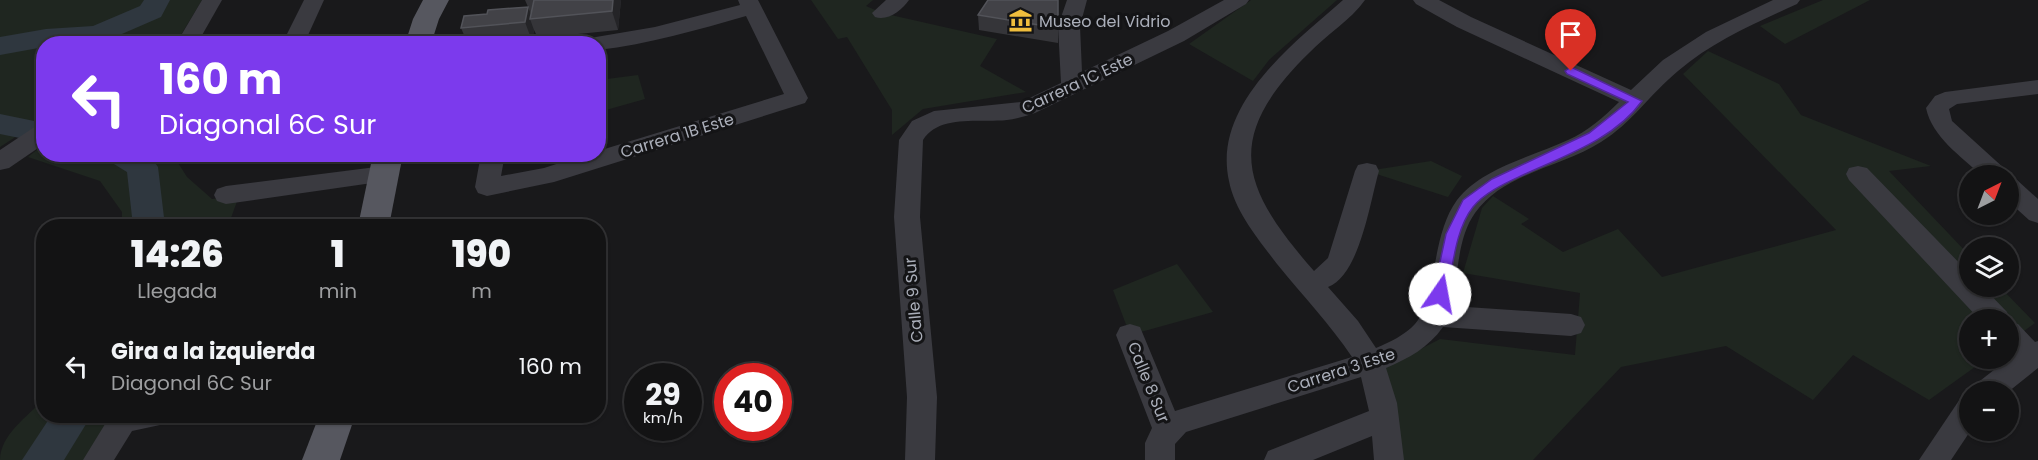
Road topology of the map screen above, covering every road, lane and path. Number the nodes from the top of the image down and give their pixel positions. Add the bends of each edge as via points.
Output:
1 (212, 0) edge
2 (314, 0) edge
3 (899, 0) edge
4 (1077, 0) edge
5 (1239, 0) edge
6 (1355, 0) edge
7 (1423, 0) edge
8 (1748, 0) edge
9 (1790, 0) edge
10 (432, 2) edge
11 (750, 4) edge
12 (1768, 10) junction
13 (882, 13) dead end
14 (191, 36) edge
15 (297, 36) edge
16 (421, 36) edge
17 (434, 36) edge
18 (606, 43) edge
19 (1072, 85) junction
20 (2038, 87) edge
21 (1636, 101) junction
22 (34, 139) edge
23 (911, 140) joint
24 (606, 157) edge
25 (0, 162) edge
26 (382, 162) edge
27 (387, 162) edge
28 (492, 162) edge
29 (590, 162) edge
30 (1985, 165) edge
31 (1366, 171) dead end
32 (1858, 174) dead end
33 (226, 195) dead end
34 (2019, 196) edge
35 (2038, 214) edge
36 (375, 219) edge
37 (1309, 283) junction
38 (1987, 309) edge
39 (1436, 316) junction
40 (1571, 325) dead end
41 (1130, 335) dead end
42 (2019, 341) edge
43 (2035, 353) edge
44 (1370, 363) junction
45 (2000, 381) edge
46 (1385, 418) junction
47 (131, 423) edge
48 (316, 423) edge
49 (335, 423) edge
50 (1959, 424) edge
51 (1168, 430) junction
52 (98, 460) edge
53 (306, 460) edge
54 (321, 460) edge
55 (920, 460) edge
56 (1160, 460) edge
57 (1279, 460) edge
58 (1389, 460) edge
59 (1934, 460) edge

1 - 14 street
2 - 15 street
3 - 13 street
4 - 19 street via 1069,27
5 - 19 street, Carrera 1C Este via 1176,36
6 - 37 street via 1279,71 1254,110 1240,143 1240,173 1250,204
7 - 21 street
8 - 12 street
9 - 12 street, Carrera 3 Este
10 - 16 main road
10 - 17 main road via 440,18
11 - 18 street via 674,31
11 - 24 street, Carrera 1B Este via 797,98
12 - 21 street, Carrera 3 Este via 1693,48 1658,76
19 - 23 street, Carrera 1C Este via 1019,111 931,119 920,126
20 - 30 street via 1953,97 1937,108 1944,126
21 - 39 street, Carrera 3 Este via 1594,136 1497,182 1468,204 1453,234
22 - 25 street
23 - 55 street, Calle 9 Sur via 906,217 922,397
26 - 33 street
27 - 36 main road
28 - 29 street, Carrera 1B Este via 487,187
31 - 37 street via 1340,262 1326,277
32 - 38 street
34 - 35 street
37 - 44 street via 1355,338
39 - 40 street
39 - 44 street, Carrera 3 Este via 1417,341
41 - 51 street, Calle 8 Sur
42 - 43 street
43 - 45 street
44 - 46 street
44 - 51 street, Carrera 3 Este via 1187,418
46 - 57 street
46 - 58 street
47 - 52 street
48 - 53 main road
49 - 54 main road
50 - 59 street
51 - 56 street via 1159,446

